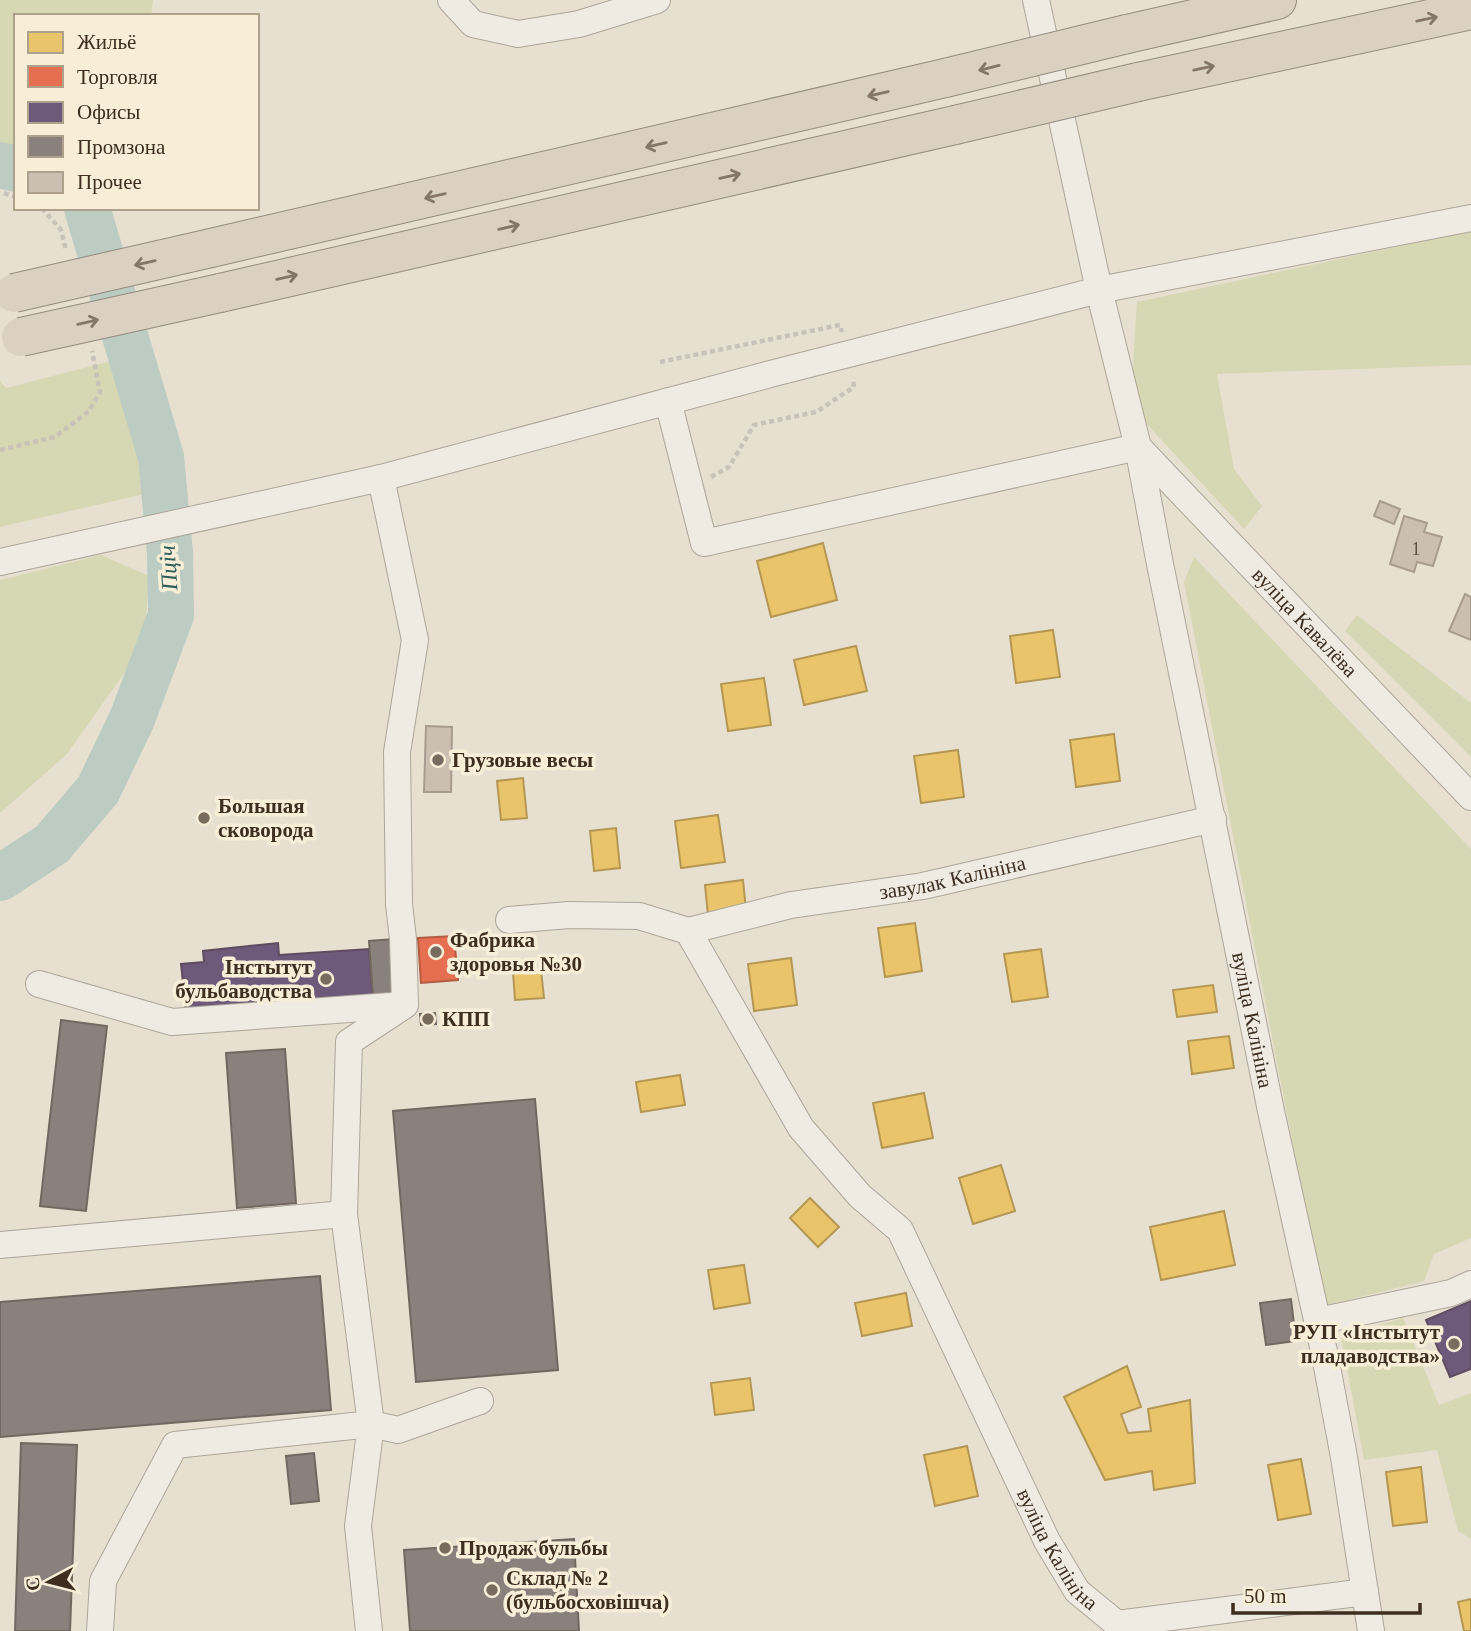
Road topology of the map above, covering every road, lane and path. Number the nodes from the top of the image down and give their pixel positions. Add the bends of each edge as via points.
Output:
1 (451, 0) edge
2 (657, 0) edge
3 (1036, 0) edge
4 (1277, 0) edge
5 (1471, 9) edge
6 (4, 192) dead end
7 (14, 196) edge
8 (1471, 218) edge
9 (1099, 290) junction
10 (7, 295) edge
11 (10, 340) edge
12 (668, 401) junction
13 (1138, 447) junction
14 (381, 478) junction
15 (0, 562) edge
16 (1471, 797) edge
17 (1213, 819) junction
18 (509, 920) dead end
19 (688, 931) junction
20 (39, 984) dead end
21 (405, 1005) junction
22 (344, 1214) junction
23 (0, 1245) edge
24 (1471, 1284) edge
25 (1318, 1321) junction
26 (480, 1401) dead end
27 (371, 1423) junction
28 (1366, 1592) junction
29 (100, 1631) edge
30 (369, 1631) edge
31 (1371, 1631) edge

1 - 2 street via 474,24 518,34 579,23
3 - 9 street, вуліца Калініна
4 -> 10 highway, bridge
11 -> 5 highway, bridge
6 - 7 path
8 - 9 street
9 - 12 street
9 - 13 street, вуліца Калініна
12 - 13 street via 704,542
12 - 14 street
13 - 16 street, вуліца Кавалёва
13 - 17 street, вуліца Калініна
14 - 15 street
14 - 21 street via 415,640 397,752
17 - 19 street, завулак Калініна via 923,886 791,905
17 - 25 street, вуліца Калініна
18 - 19 street via 639,916
19 - 28 street, вуліца Калініна via 801,1128 860,1196 900,1230 1047,1541 1077,1591 1117,1624
20 - 21 street via 173,1021
21 - 22 street via 349,1042
22 - 23 street
22 - 27 street
24 - 25 street via 1451,1293
25 - 28 street, вуліца Калініна
26 - 27 street via 398,1430
27 - 29 street via 175,1445 103,1581
27 - 30 street via 358,1526
28 - 31 street, вуліца Калініна

